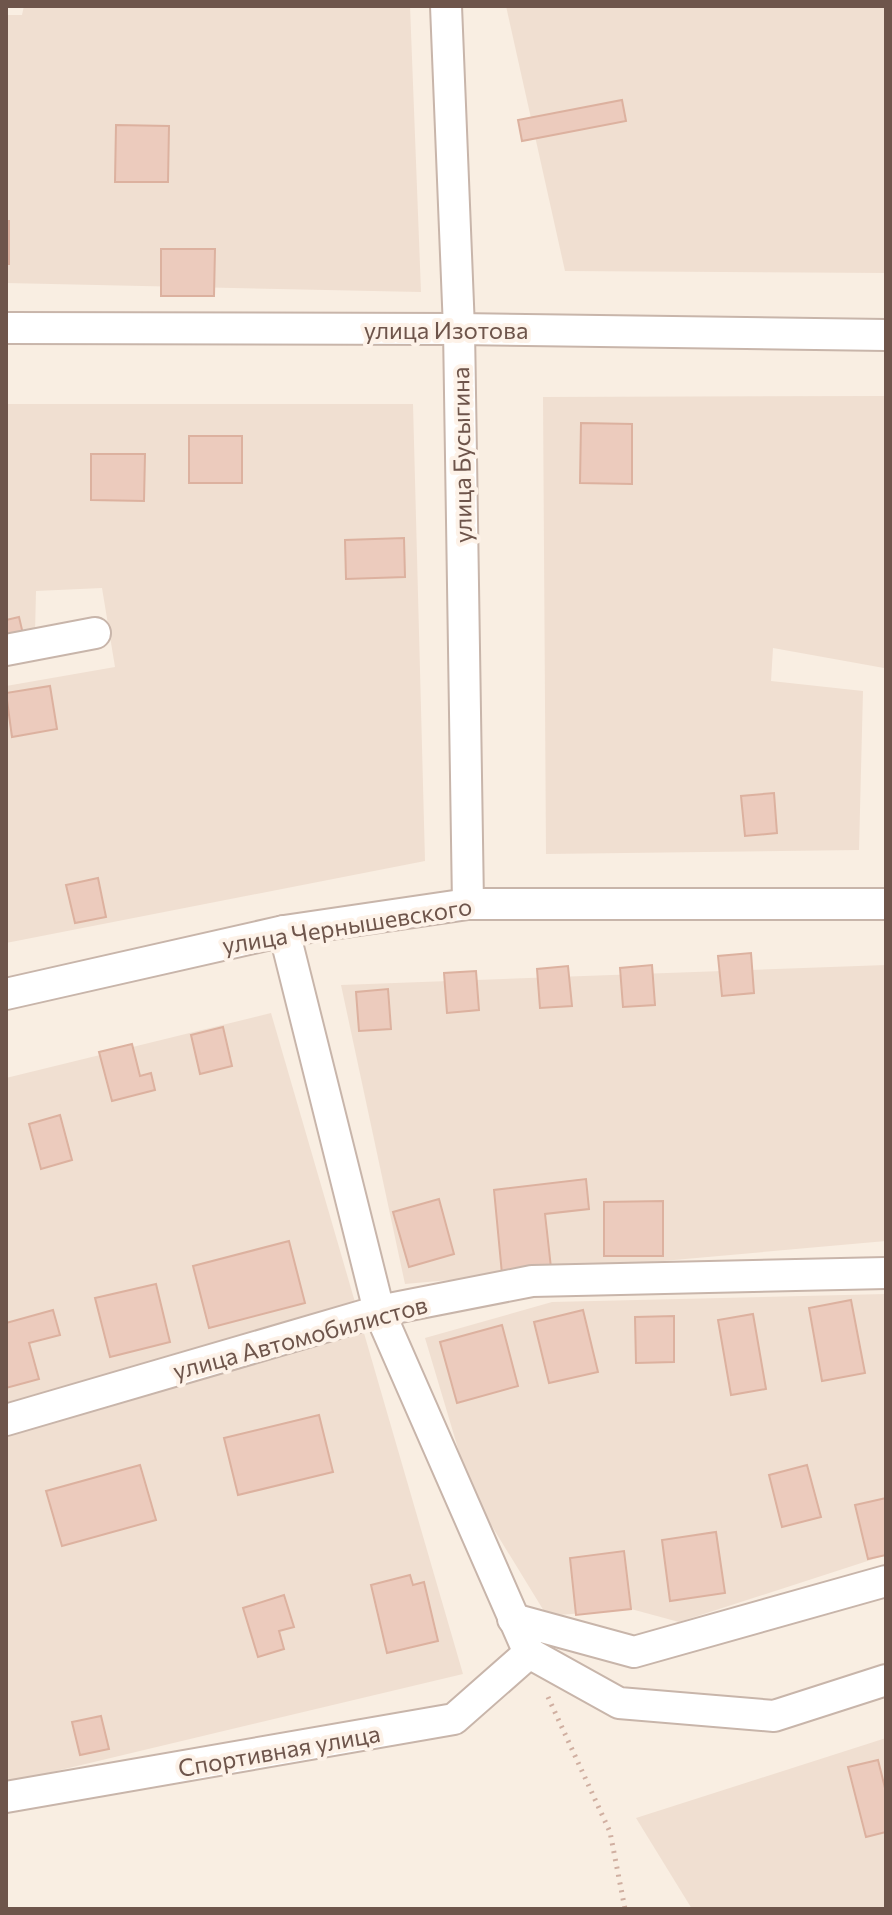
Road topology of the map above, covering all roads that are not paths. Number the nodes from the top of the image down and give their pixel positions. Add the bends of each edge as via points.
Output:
1 (446, 6) edge
2 (6, 328) edge
3 (459, 329) junction
4 (886, 335) edge
5 (95, 633) dead end
6 (6, 650) edge
7 (468, 904) junction
8 (886, 904) edge
9 (284, 931) junction
10 (6, 994) edge
11 (886, 1273) edge
12 (379, 1311) junction
13 (6, 1420) edge
14 (886, 1581) edge
15 (513, 1619) junction
16 (529, 1653) junction
17 (886, 1680) edge
18 (6, 1797) edge

1 - 3 street, улица Бусыгина
2 - 3 street, улица Изотова
3 - 4 street, улица Изотова
3 - 7 street, улица Бусыгина
5 - 6 street
7 - 8 street, улица Чернышевского
7 - 9 street, улица Чернышевского
9 - 10 street, улица Чернышевского
9 - 12 street
11 - 12 street, улица Автомобилистов via 532,1281
12 - 13 street, улица Автомобилистов
12 - 15 street
14 - 15 street via 634,1652
15 - 16 street
16 - 17 street via 619,1703 774,1716
16 - 18 street, Спортивная улица via 454,1719

